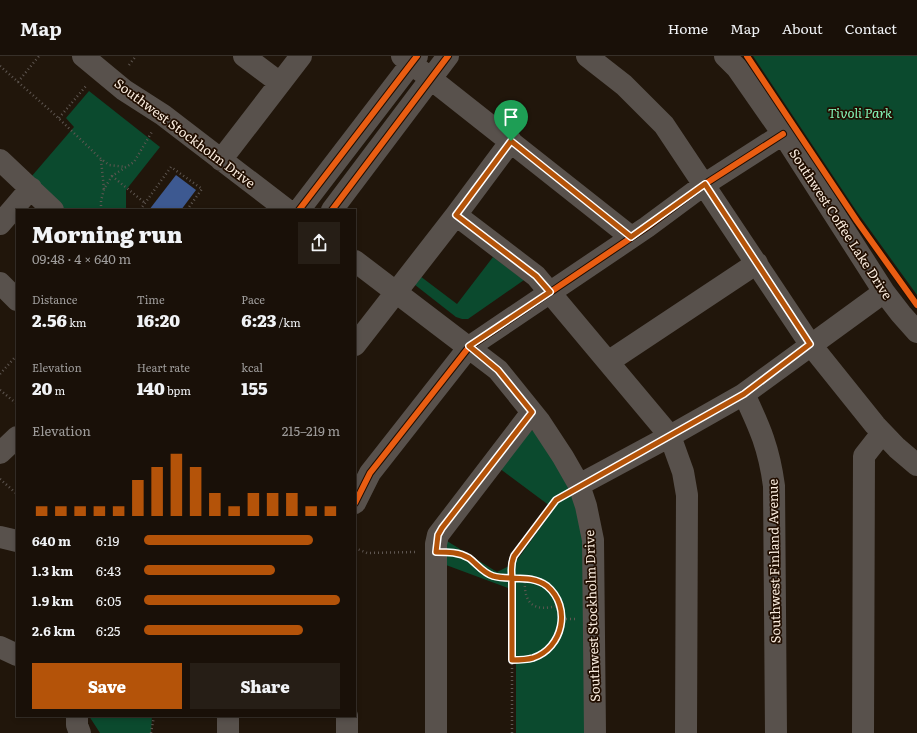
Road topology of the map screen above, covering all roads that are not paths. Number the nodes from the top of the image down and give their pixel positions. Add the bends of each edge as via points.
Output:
1 (83, 56) edge
2 (244, 56) edge
3 (301, 56) edge
4 (448, 56) edge
5 (587, 56) edge
6 (725, 56) edge
7 (410, 58) edge
8 (431, 78) junction
9 (280, 83) junction
10 (783, 134) junction
11 (511, 141) junction
12 (0, 160) edge
13 (222, 160) junction
14 (705, 184) junction
15 (31, 188) junction
16 (52, 209) edge
17 (286, 209) edge
18 (300, 209) edge
19 (333, 209) edge
20 (456, 215) junction
21 (0, 224) edge
22 (631, 237) junction
23 (356, 262) edge
24 (757, 263) junction
25 (0, 283) edge
26 (396, 292) junction
27 (550, 292) junction
28 (884, 292) junction
29 (16, 299) edge
30 (917, 332) edge
31 (356, 344) edge
32 (810, 344) junction
33 (469, 346) junction
34 (608, 362) junction
35 (744, 394) junction
36 (532, 412) junction
37 (882, 433) junction
38 (670, 436) junction
39 (16, 438) edge
40 (0, 452) edge
41 (917, 465) edge
42 (579, 485) junction
43 (356, 500) edge
44 (16, 640) edge
45 (0, 646) edge
46 (16, 654) edge
47 (228, 717) edge
48 (347, 717) edge
49 (228, 733) edge
50 (347, 733) edge
51 (436, 733) edge
52 (595, 733) edge
53 (686, 733) edge
54 (776, 733) edge
55 (863, 733) edge

1 - 13 street, Southwest Stockholm Drive via 124,90 163,115
2 - 9 street
3 - 9 street
4 - 8 street
5 - 14 street via 624,85 664,125
6 - 10 street, Southwest Coffee Lake Drive via 737,68
7 - 8 street
7 - 18 street
8 - 11 street
8 - 19 street
9 - 13 street
10 - 14 street
10 - 28 street, Southwest Coffee Lake Drive
11 - 20 street
11 - 22 street
12 - 15 street
13 - 17 street, Southwest Stockholm Drive
14 - 22 street
14 - 24 street
15 - 16 street
15 - 21 street
20 - 26 street
20 - 27 street via 536,276
22 - 27 street
23 - 26 street, Southwest Stockholm Drive
24 - 32 street
24 - 34 street
25 - 29 street
26 - 31 street
26 - 33 street, Southwest Stockholm Drive
27 - 33 street
27 - 34 street
28 - 30 street, Southwest Coffee Lake Drive
28 - 32 street
32 - 35 street
32 - 37 street
33 - 36 street, Southwest Stockholm Drive via 498,370
33 - 43 street via 370,473
34 - 38 street
35 - 38 street
35 - 54 street, Southwest Finland Avenue via 768,449 774,486
36 - 42 street, Southwest Stockholm Drive
36 - 51 street via 438,535
37 - 41 street
37 - 55 street via 864,456
38 - 42 street
38 - 53 street via 684,472 687,495
39 - 40 street
42 - 52 street, Southwest Stockholm Drive via 593,540
44 - 45 street
45 - 46 street
47 - 49 street
48 - 50 street

